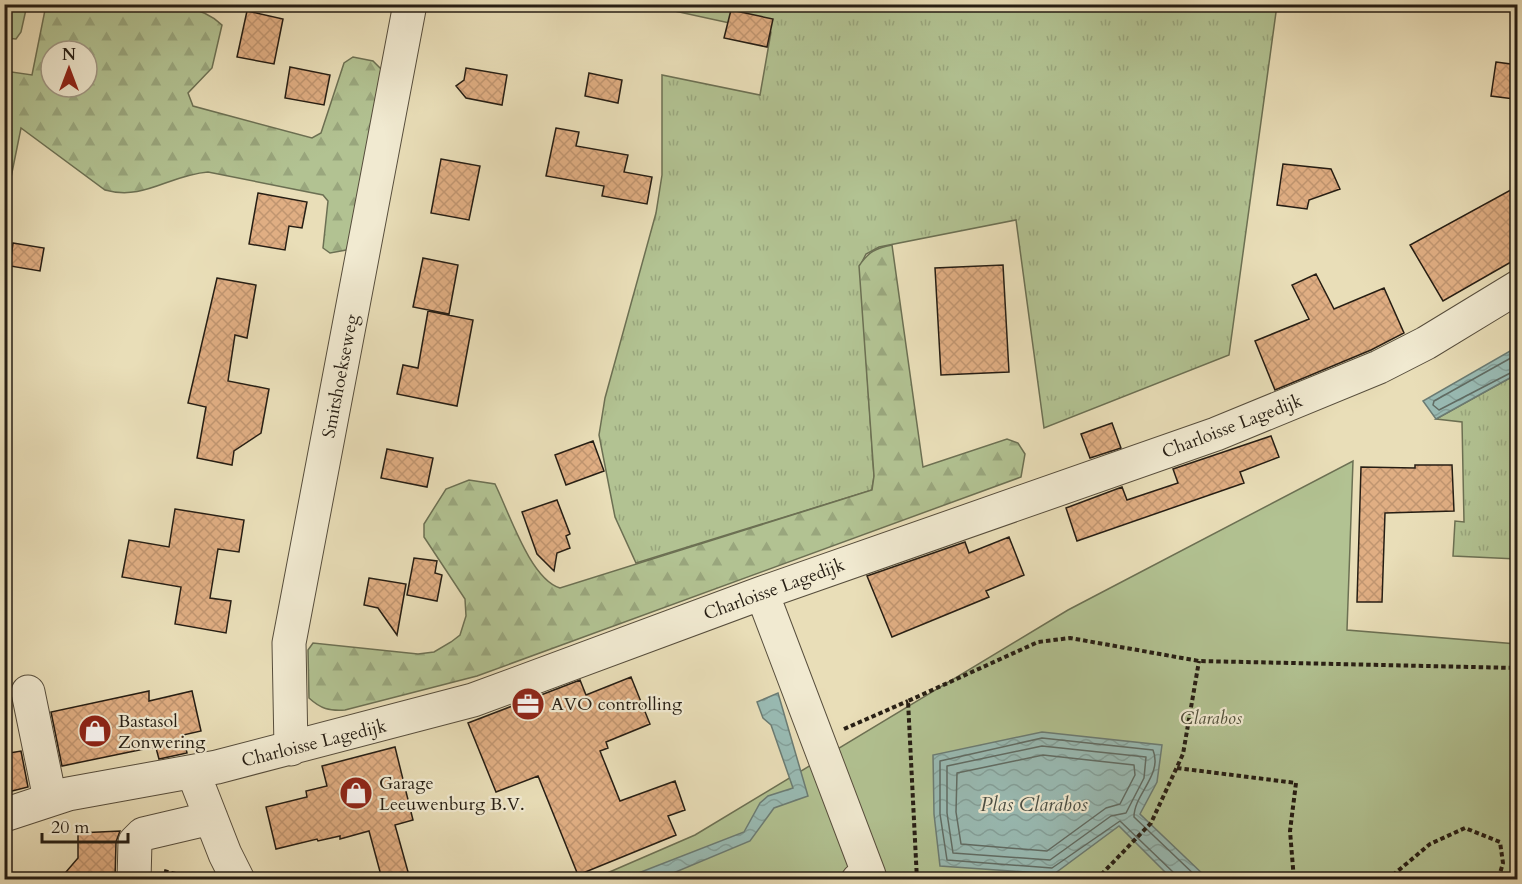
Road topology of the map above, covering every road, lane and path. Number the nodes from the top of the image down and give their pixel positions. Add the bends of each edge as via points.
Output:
1 (410, 4) edge
2 (1518, 287) edge
3 (762, 593) junction
4 (1199, 661) junction
5 (1518, 668) edge
6 (28, 692) dead end
7 (908, 701) junction
8 (819, 740) junction
9 (279, 757) junction
10 (1177, 768) junction
11 (193, 772) junction
12 (50, 799) junction
13 (4, 815) edge
14 (210, 818) junction
15 (134, 879) edge
16 (238, 879) edge
17 (858, 879) edge
18 (917, 879) edge
19 (1096, 879) edge
20 (1294, 879) edge
21 (1387, 879) edge
22 (1498, 879) edge

1 - 9 street, Smitshoekseweg via 289,644
2 - 3 street, Charloisse Lagedijk via 1388,362 1289,405
3 - 8 street
3 - 9 street, Charloisse Lagedijk via 473,700
4 - 5 path
4 - 7 path via 1070,638 1038,642
4 - 10 path via 1183,754
6 - 12 street
7 - 8 path
7 - 18 path
8 - 17 street via 869,875
9 - 11 street, Charloisse Lagedijk
10 - 19 path via 1151,823
10 - 20 path via 1296,783 1290,831
11 - 12 street, Charloisse Lagedijk
11 - 14 street
12 - 13 street, Charloisse Lagedijk
14 - 15 street via 143,834 135,842
14 - 16 street
21 - 22 path via 1430,844 1465,828 1500,842 1503,863

